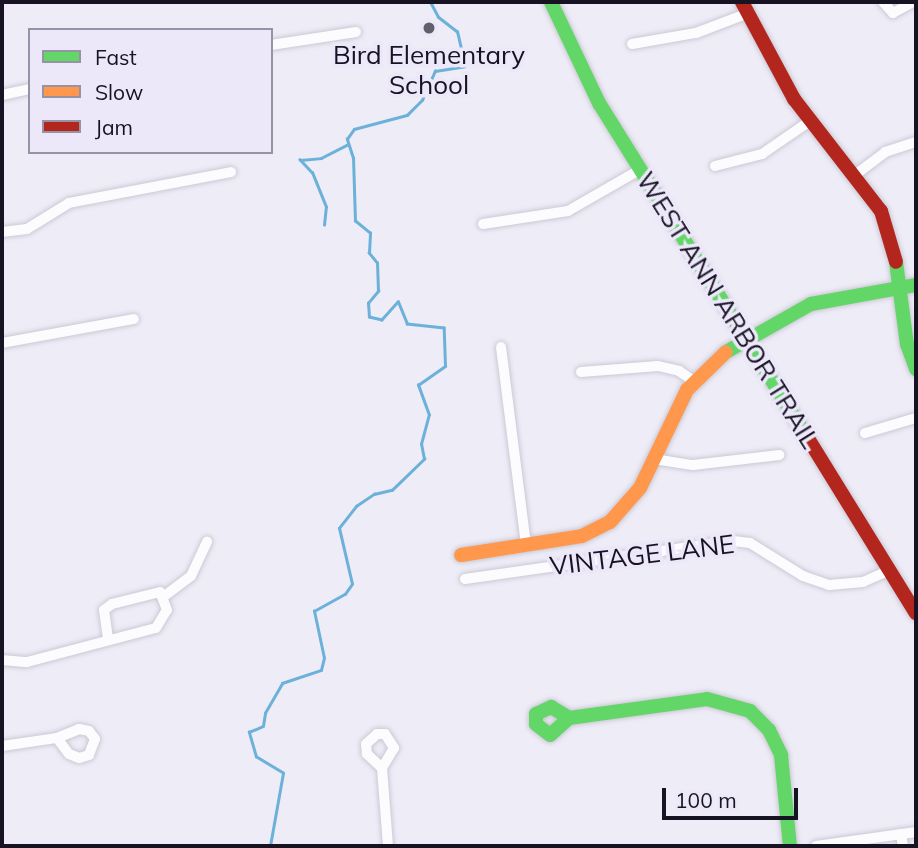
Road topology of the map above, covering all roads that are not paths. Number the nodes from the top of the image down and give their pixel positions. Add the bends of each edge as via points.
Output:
1 (551, 2) edge
2 (883, 2) edge
3 (913, 2) edge
4 (744, 8) edge
5 (356, 32) dead end
6 (632, 44) dead end
7 (273, 45) edge
8 (28, 89) edge
9 (2, 95) edge
10 (810, 121) junction
11 (916, 142) edge
12 (715, 166) dead end
13 (641, 169) junction
14 (231, 172) dead end
15 (855, 175) junction
16 (483, 224) dead end
17 (2, 232) edge
18 (916, 285) edge
19 (900, 287) junction
20 (134, 319) dead end
21 (746, 339) junction
22 (2, 343) edge
23 (501, 346) dead end
24 (916, 369) edge
25 (581, 372) dead end
26 (694, 381) junction
27 (916, 418) edge
28 (865, 433) dead end
29 (779, 455) dead end
30 (654, 459) junction
31 (207, 541) dead end
32 (526, 546) junction
33 (461, 555) dead end
34 (890, 570) junction
35 (465, 579) dead end
36 (163, 597) junction
37 (916, 613) edge
38 (108, 640) junction
39 (2, 660) edge
40 (569, 718) dead end
41 (57, 738) dead end
42 (2, 746) edge
43 (382, 768) dead end
44 (916, 832) edge
45 (901, 834) junction
46 (388, 846) edge
47 (790, 846) edge
48 (816, 846) edge
49 (903, 846) edge

1 - 13 street, WEST ANN ARBOR TRAIL via 599,103
2 - 3 street via 893,13
4 - 6 street via 704,31
4 - 10 street
5 - 7 street
8 - 9 street
10 - 12 street via 762,155
10 - 15 street
11 - 15 street via 885,152
13 - 16 street via 568,211
13 - 21 street, WEST ANN ARBOR TRAIL
14 - 17 street via 69,203 27,229
15 - 19 street via 887,225
18 - 19 street
19 - 21 street via 811,304
19 - 24 street via 907,344
20 - 22 street
21 - 26 street
21 - 34 street, WEST ANN ARBOR TRAIL
23 - 32 street
25 - 26 street via 658,366
26 - 30 street
27 - 28 street
29 - 30 street via 693,465
30 - 32 street via 634,497 610,522 582,536
31 - 36 street via 191,576
32 - 33 street
34 - 35 street, VINTAGE LANE via 863,582 828,585 803,576 750,543 733,541
34 - 37 street, WEST ANN ARBOR TRAIL
36 - 38 street via 167,610 156,628
36 - 38 street via 152,592 104,610
38 - 39 street via 27,662
40 - 47 street via 707,699 750,711 769,730 781,755
41 - 42 street
43 - 46 street
44 - 45 street
45 - 48 street
45 - 49 street

